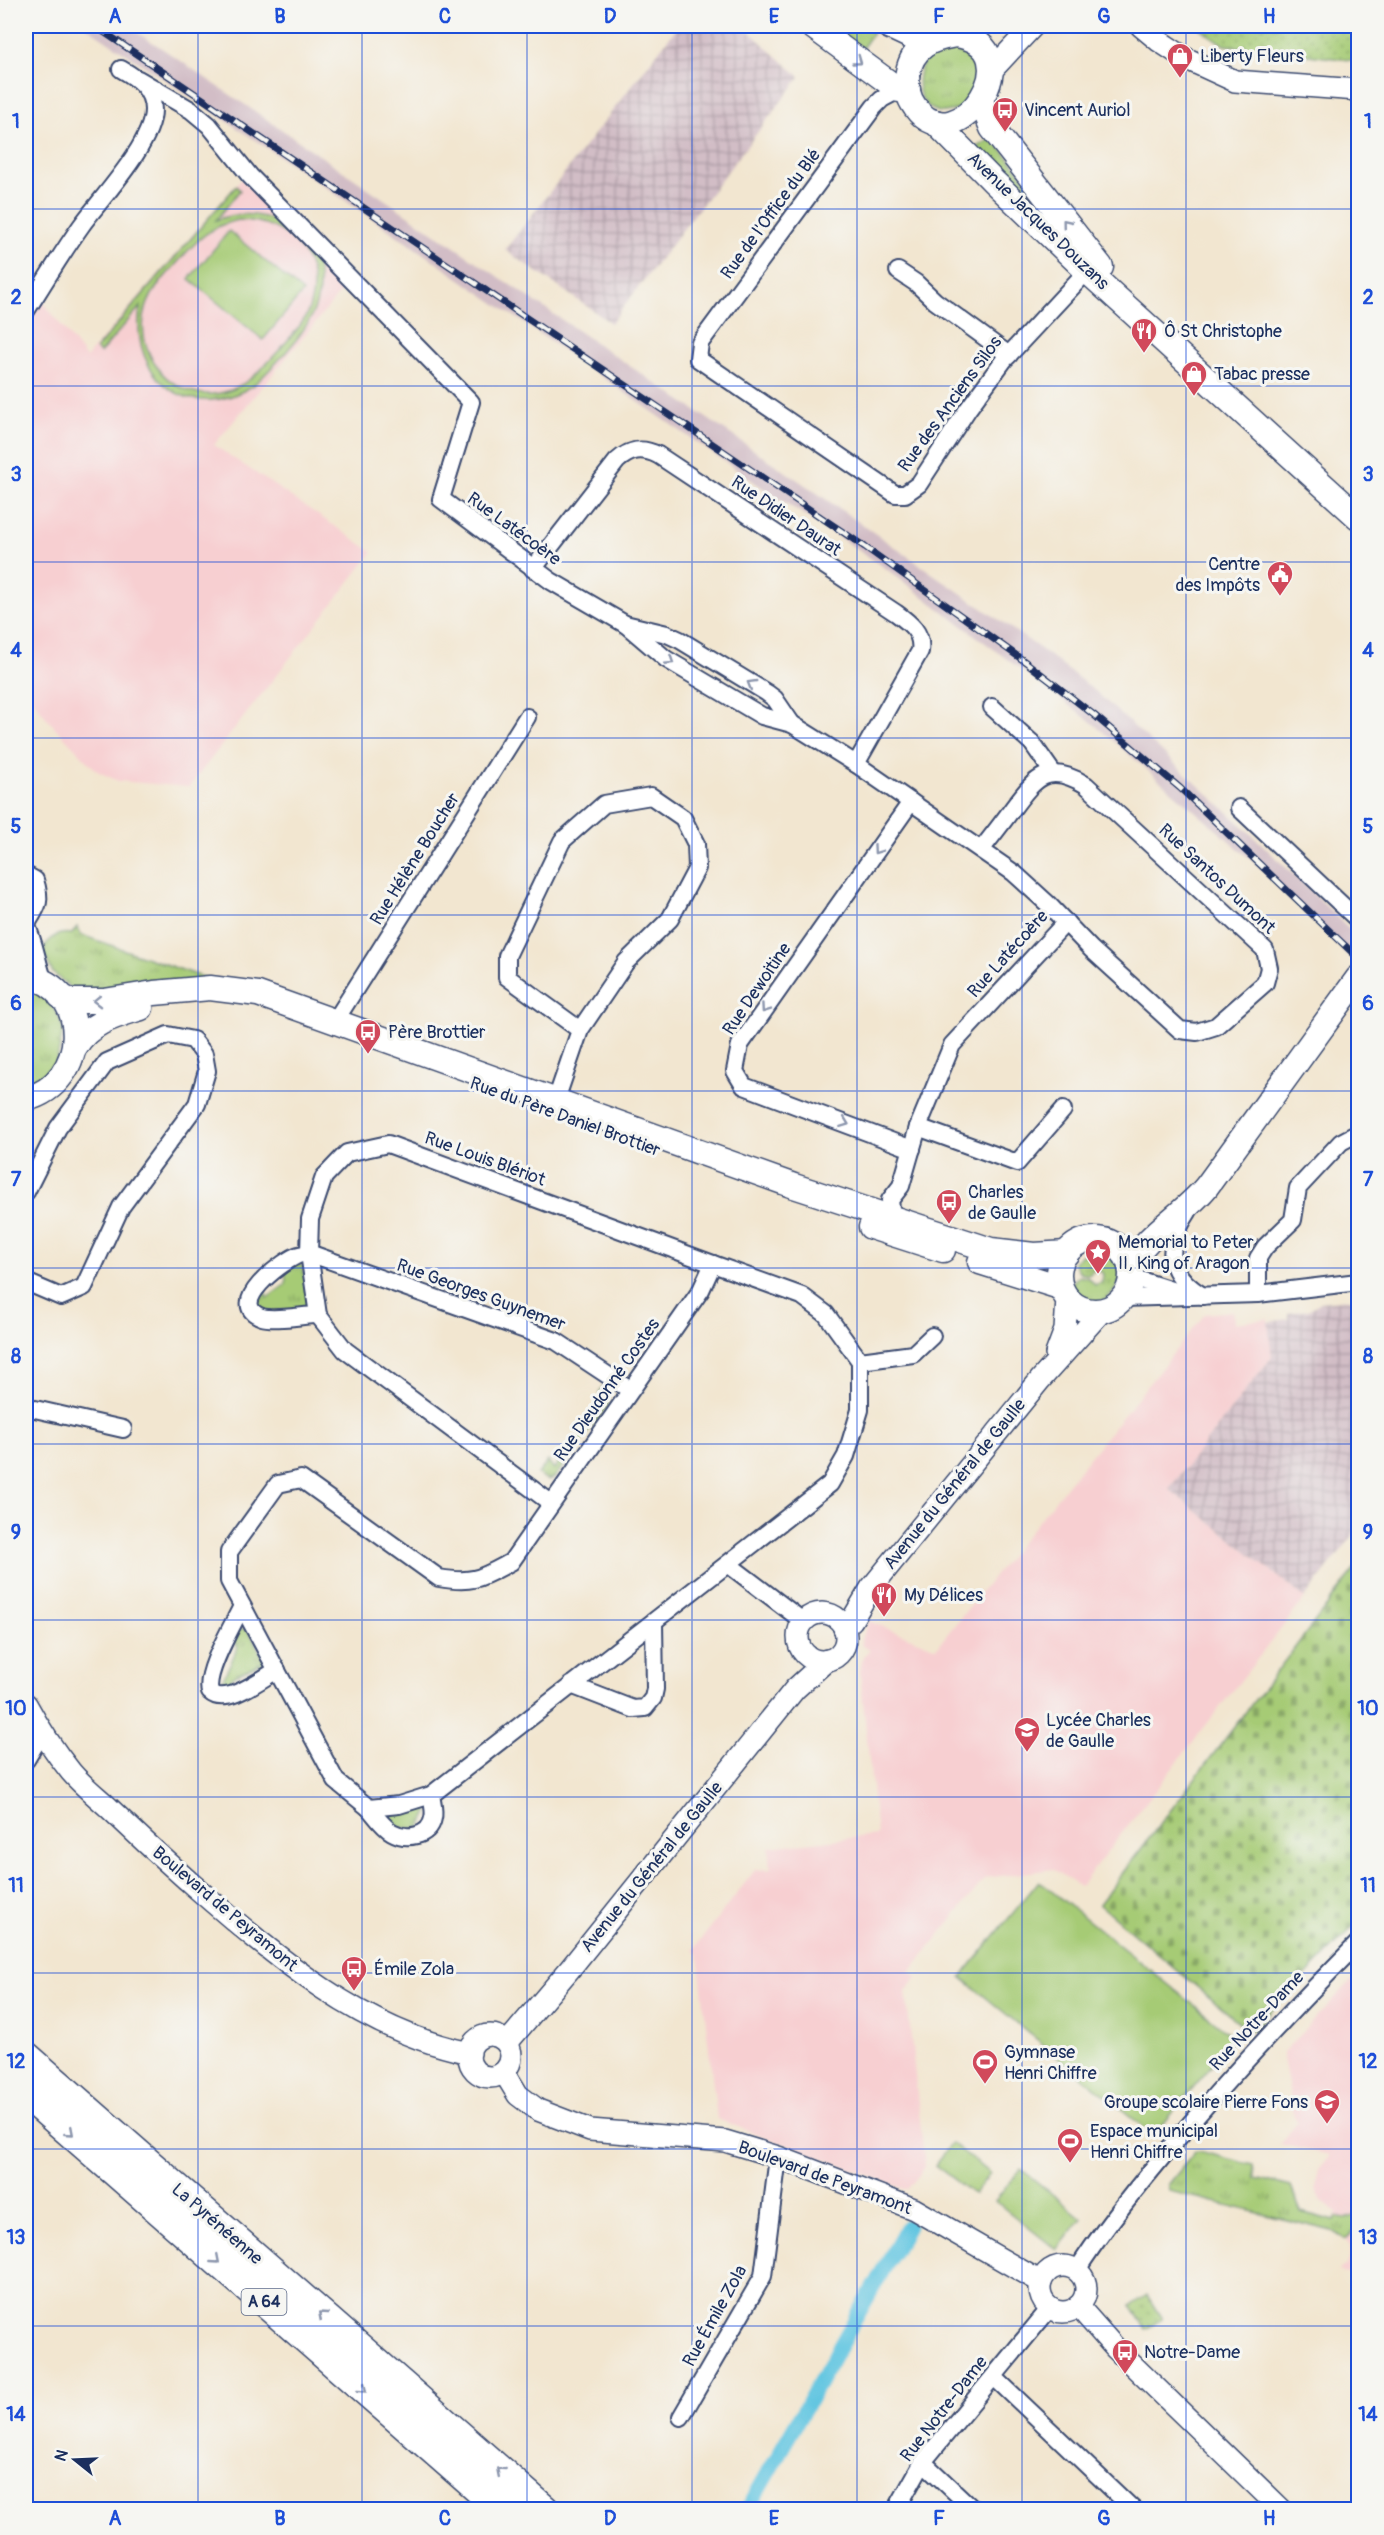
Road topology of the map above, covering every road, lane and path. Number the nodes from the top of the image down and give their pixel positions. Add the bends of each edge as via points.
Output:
1 (812, 26) edge
2 (888, 26) edge
3 (1033, 26) edge
4 (1141, 26) edge
5 (944, 35) edge
6 (121, 69) dead end
7 (991, 71) junction
8 (138, 79) junction
9 (903, 89) junction
10 (1359, 90) edge
11 (981, 101) junction
12 (935, 122) junction
13 (1087, 270) junction
14 (897, 271) dead end
15 (26, 311) edge
16 (1142, 319) junction
17 (1009, 355) junction
18 (710, 368) joint
19 (1359, 518) edge
20 (533, 569) junction
21 (625, 624) junction
22 (992, 707) dead end
23 (528, 717) dead end
24 (792, 724) junction
25 (856, 764) junction
26 (1053, 773) junction
27 (911, 802) junction
28 (1239, 808) dead end
29 (981, 850) junction
30 (26, 875) edge
31 (1359, 920) edge
32 (1066, 922) junction
33 (26, 924) edge
34 (1359, 978) edge
35 (44, 986) edge
36 (335, 1021) junction
37 (580, 1030) junction
38 (75, 1047) junction
39 (26, 1099) edge
40 (556, 1100) junction
41 (1063, 1110) dead end
42 (918, 1127) junction
43 (1359, 1133) edge
44 (912, 1149) junction
45 (1214, 1175) junction
46 (901, 1185) junction
47 (26, 1192) edge
48 (1196, 1200) junction
49 (895, 1218) junction
50 (1108, 1242) junction
51 (309, 1253) junction
52 (1067, 1253) junction
53 (713, 1264) junction
54 (1128, 1281) junction
55 (26, 1282) edge
56 (1359, 1282) edge
57 (1064, 1293) junction
58 (1258, 1294) junction
59 (1203, 1296) junction
60 (1101, 1312) junction
61 (318, 1314) junction
62 (932, 1336) dead end
63 (860, 1361) junction
64 (1040, 1380) junction
65 (630, 1390) junction
66 (26, 1407) edge
67 (123, 1429) dead end
68 (551, 1503) junction
69 (728, 1564) junction
70 (871, 1588) junction
71 (242, 1606) junction
72 (827, 1613) junction
73 (654, 1622) junction
74 (804, 1622) junction
75 (844, 1628) junction
76 (802, 1651) junction
77 (827, 1660) junction
78 (277, 1670) junction
79 (571, 1685) junction
80 (795, 1689) junction
81 (26, 1704) edge
82 (42, 1733) junction
83 (26, 1760) edge
84 (431, 1795) junction
85 (369, 1808) junction
86 (1359, 1943) edge
87 (507, 2043) junction
88 (470, 2053) junction
89 (26, 2057) edge
90 (504, 2072) junction
91 (26, 2093) edge
92 (778, 2157) junction
93 (1077, 2270) junction
94 (1041, 2282) junction
95 (1078, 2306) junction
96 (1050, 2308) junction
97 (994, 2377) junction
98 (681, 2417) dead end
99 (923, 2462) junction
100 (502, 2510) edge
101 (544, 2510) edge
102 (896, 2510) edge
103 (974, 2510) edge
104 (1134, 2510) edge
105 (1282, 2510) edge

1 -> 9 main road
2 - 5 main road
3 - 7 street
4 - 10 street via 1185,58 1235,81
5 - 7 main road via 974,41 986,54
5 - 9 main road via 911,63
6 - 8 street
7 - 11 main road
8 - 15 street via 153,109 146,135
8 - 20 street, Rue Latécoère via 209,125 250,176 471,402 441,499
9 - 12 main road via 914,106
9 - 18 street, Rue de l'Office du Blé via 874,107 700,344 698,358
11 - 12 main road via 963,117
16 -> 11 main road, Avenue Jacques Douzans via 992,128
12 - 13 main road, Avenue Jacques Douzans
13 - 16 main road, Avenue Jacques Douzans
13 - 17 street, Rue des Anciens Silos
14 - 17 street
16 - 19 main road, Avenue Jacques Douzans
17 - 18 street, Rue des Anciens Silos via 919,484 905,494 895,494
20 - 21 street, Rue Latécoère
20 - 25 street, Rue Didier Daurat via 617,461 639,449 658,455 896,613 917,632 920,651
21 -> 24 street, Rue Latécoère via 666,659 752,711
24 -> 21 street, Rue Latécoère via 776,699 680,640
22 - 26 street via 1032,743
23 - 36 street, Rue Hélène Boucher
24 - 25 street, Rue Latécoère
25 - 27 street, Rue Latécoère
26 - 29 street via 1030,785
26 - 32 street, Rue Santos Dumont via 1086,785 1265,950 1269,968 1264,983 1216,1026 1197,1032 1180,1030
27 - 29 street, Rue Latécoère
27 -> 44 street, Rue Dewoitine via 740,1045 735,1071 744,1086
28 - 31 street
29 - 32 street, Rue Latécoère via 1014,873
30 - 33 street via 35,880 40,897
32 - 42 street, Rue Latécoère via 952,1045
33 - 35 street
34 - 45 main road
36 -> 35 main road, Rue du Père Daniel Brottier via 258,994 210,988 104,1001 71,1001
35 - 38 main road via 68,1008 75,1027
36 - 40 main road, Rue du Père Daniel Brottier
37 - 37 street via 626,962 670,919 697,868 696,844 683,818 651,796 604,804 562,841 507,956 507,977
37 - 40 street
38 - 39 main road via 65,1072 48,1090
38 - 49 main road, Rue du Père Daniel Brottier via 82,1034 106,1018 158,1003 211,999 256,1006
40 - 49 main road, Rue du Père Daniel Brottier
41 - 42 street via 1017,1163
42 - 44 street, Rue Latécoère
43 - 58 street via 1341,1142 1298,1188 1293,1220 1258,1258
44 - 46 street, Rue Latécoère
45 - 48 main road
45 - 50 main road via 1162,1218
46 - 49 street, Rue Latécoère
46 - 49 street, Rue Latécoère via 903,1206
47 - 55 street via 58,1128 107,1062 168,1035 193,1040 204,1054 207,1071 197,1104 121,1207 84,1287 61,1297
48 - 54 main road via 1135,1255
48 - 59 street via 1177,1229 1172,1258 1180,1278
49 - 52 main road, Rue du Père Daniel Brottier via 1001,1252 1034,1256
49 - 57 main road, Rue du Père Daniel Brottier
50 - 52 main road via 1086,1240
50 - 54 main road via 1125,1256
51 - 53 street, Rue Louis Blériot via 310,1219 324,1177 346,1153 388,1144
51 - 61 street, Rue Louis Blériot
51 - 61 street via 297,1255 260,1282 251,1294 250,1307 266,1318
51 - 65 street, Rue Georges Guynemer via 556,1341
52 - 57 main road via 1059,1269
53 - 63 street via 802,1296 826,1314
53 - 65 street, Rue Dieudonné Costes via 701,1290
54 - 59 street
54 - 60 main road
56 - 58 street
57 - 60 main road via 1081,1309
57 - 64 street via 1067,1320 1061,1344
58 - 59 street
60 - 64 street
61 - 68 street, Rue Louis Blériot via 345,1350
62 - 63 street via 913,1354
63 - 69 street via 860,1410 846,1456 830,1484
64 - 70 street, Avenue du Général de Gaulle
65 - 68 street, Rue Dieudonné Costes
66 - 67 street
68 - 71 street, Rue Dieudonné Costes via 511,1562 478,1579 461,1582 439,1578 301,1479 278,1484 229,1552 229,1581
69 - 73 street
69 - 74 street
70 - 72 street, Avenue du Général de Gaulle
70 - 75 street, Avenue du Général de Gaulle
71 - 78 street, Rue Dieudonné Costes
71 - 78 street via 211,1672 210,1692 220,1697 231,1696
72 - 74 street via 810,1616
72 - 75 street
73 - 79 street
73 - 79 street via 655,1689 645,1708 633,1709
74 - 76 street via 798,1638
75 - 77 street via 844,1645
76 - 77 street via 815,1660
76 - 80 street, Avenue du Général de Gaulle
77 - 80 street, Avenue du Général de Gaulle
78 - 85 street, Rue Dieudonné Costes via 336,1781
79 - 84 street
80 - 87 street, Avenue du Général de Gaulle
81 - 82 street, Boulevard de Peyramont
82 - 83 street
82 - 88 street, Boulevard de Peyramont via 72,1773 164,1859 315,1985 399,2031
84 - 85 street
84 - 85 street, Rue Dieudonné Costes via 431,1825 415,1836 392,1832
86 - 93 street, Rue Notre-Dame via 1261,2043 1176,2141
87 - 88 street via 495,2036 482,2037
87 - 90 street via 511,2061
88 - 90 street via 472,2066 480,2074 493,2077
101 -> 89 highway, La Pyrénéenne / A 64
90 - 92 street, Boulevard de Peyramont via 518,2095 538,2110 590,2130 724,2141
91 -> 100 highway, La Pyrénéenne / A 64
92 - 94 street, Boulevard de Peyramont via 914,2209
92 - 98 street, Rue Émile Zola via 763,2276
93 - 94 street via 1056,2267
93 - 95 street via 1087,2289
94 - 96 street via 1041,2297
95 - 96 street via 1064,2312
95 - 105 street via 1116,2349
96 - 97 street, Rue Notre-Dame
97 - 99 street, Rue Notre-Dame
97 - 104 street
99 - 102 street, Rue Notre-Dame
99 - 103 street

